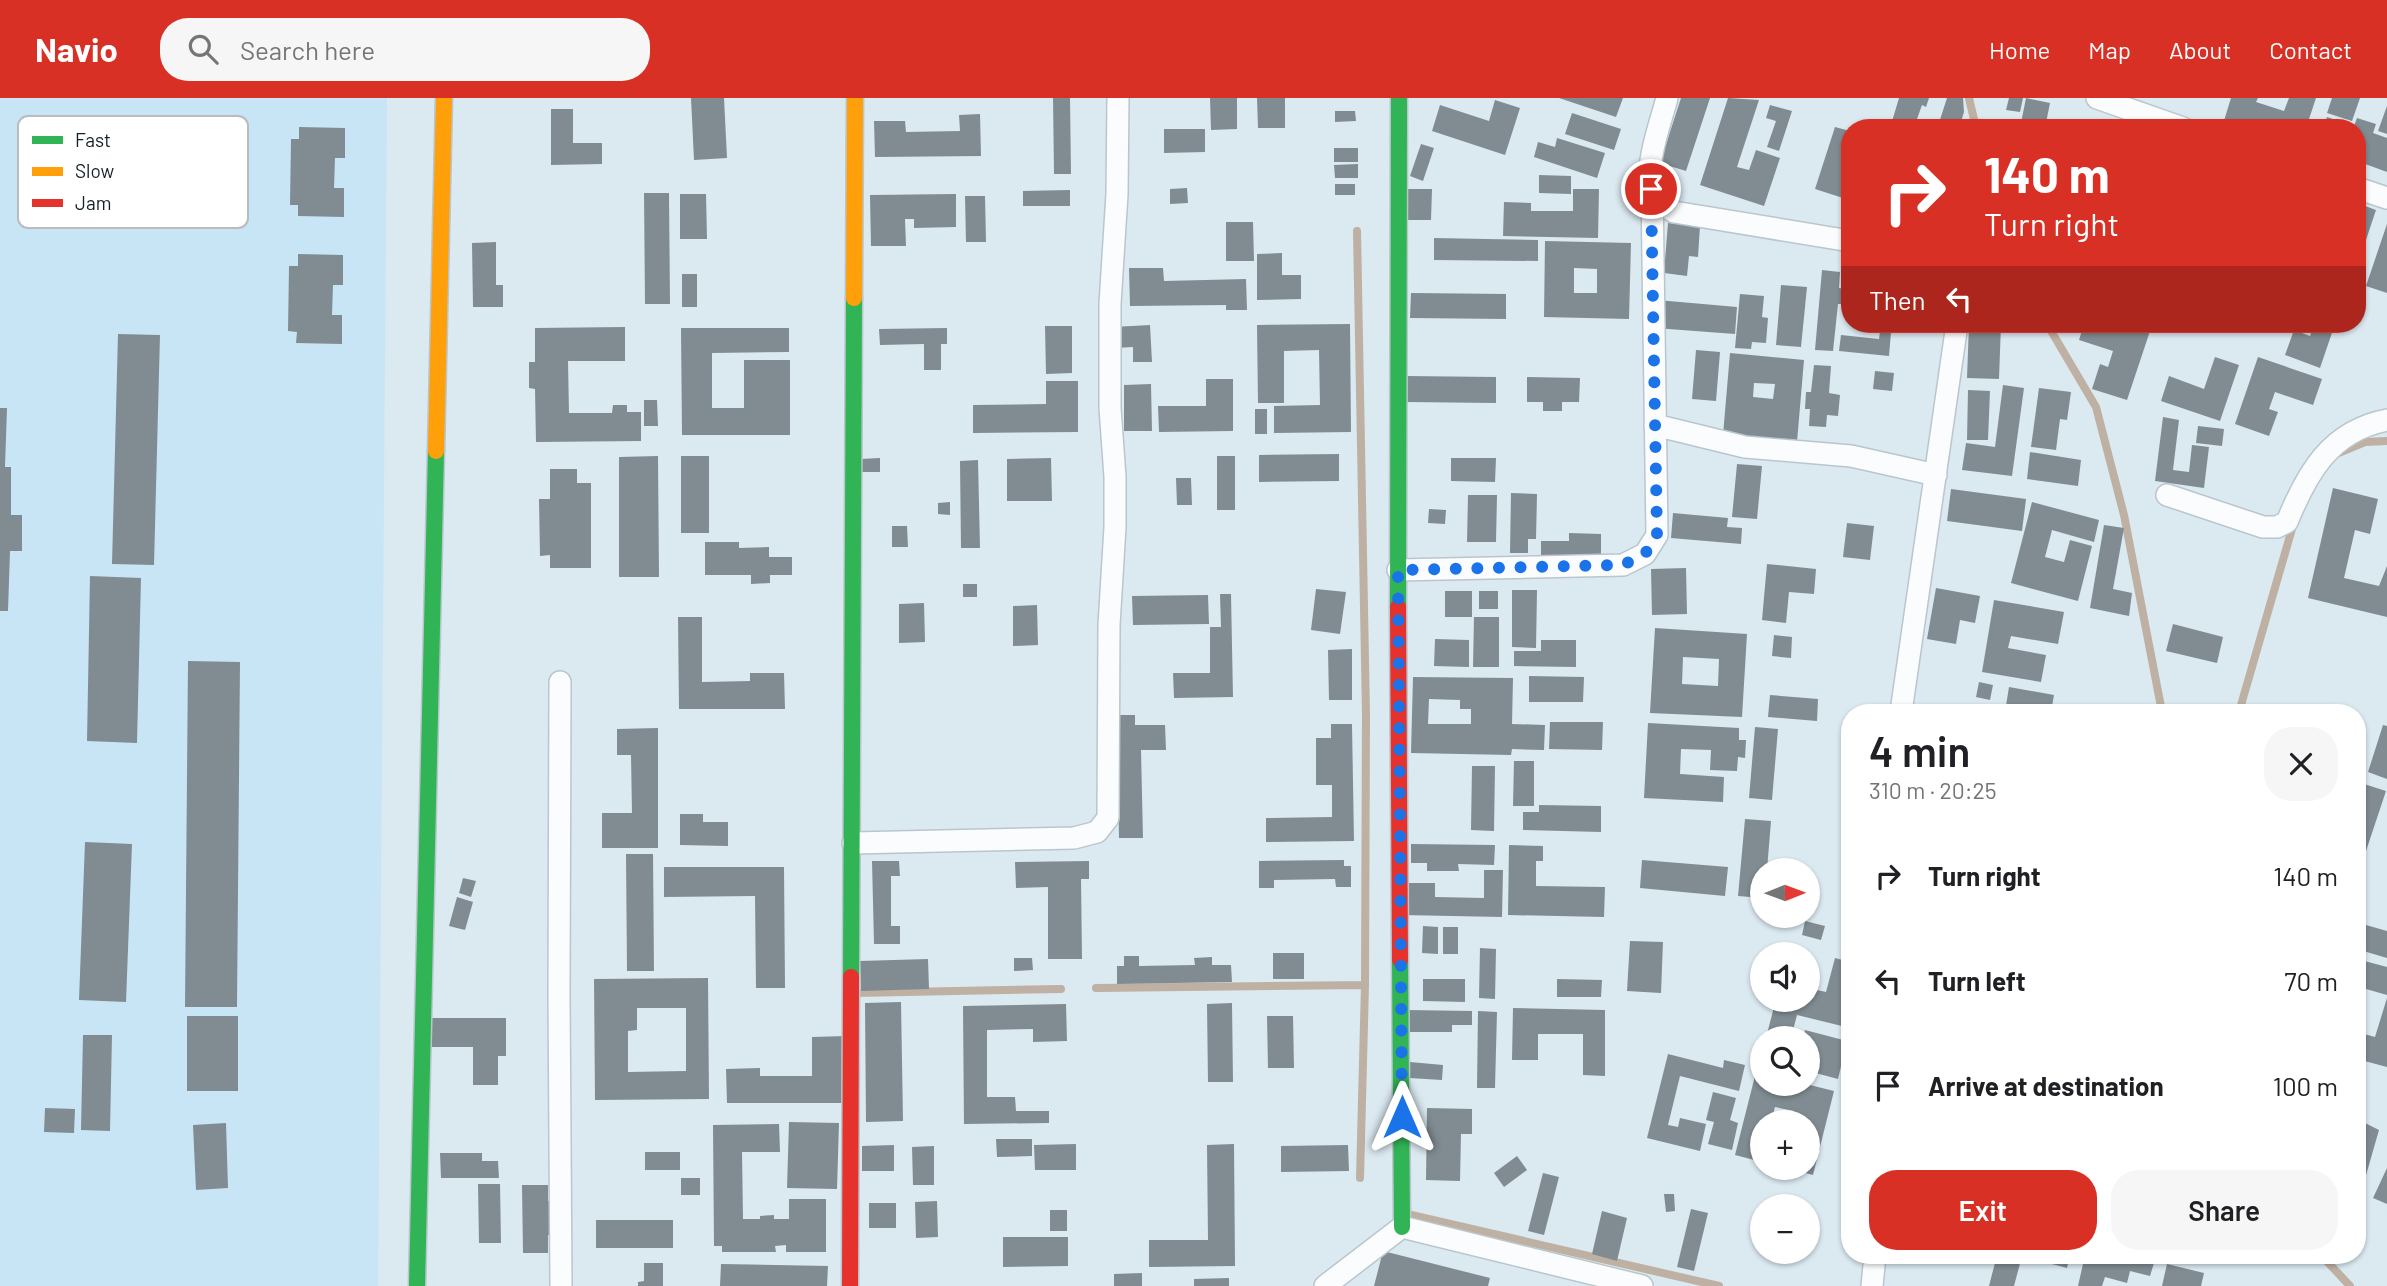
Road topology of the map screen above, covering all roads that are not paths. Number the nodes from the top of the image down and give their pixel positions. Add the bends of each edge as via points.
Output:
1 (444, 98) edge
2 (855, 98) edge
3 (1118, 98) edge
4 (1399, 98) edge
5 (1667, 98) edge
6 (2096, 98) edge
7 (2157, 119) edge
8 (1651, 189) junction
9 (2366, 191) edge
10 (2387, 198) edge
11 (1841, 240) edge
12 (1956, 333) edge
13 (2387, 420) edge
14 (1655, 425) junction
15 (1936, 475) junction
16 (2167, 495) dead end
17 (1398, 570) junction
18 (560, 681) dead end
19 (1902, 704) edge
20 (852, 843) junction
21 (1402, 1227) junction
22 (1874, 1264) edge
23 (417, 1286) edge
24 (561, 1286) edge
25 (850, 1286) edge
26 (1325, 1286) edge
27 (1642, 1286) edge
28 (1872, 1286) edge

1 - 23 street
2 - 20 street
3 - 20 street via 1110,304 1115,527 1109,625 1108,818 1097,832 1074,838
4 - 17 street
5 - 8 street via 1651,168
6 - 7 street
8 - 11 street via 1674,212
8 - 14 street
9 - 10 street
12 - 15 street
13 - 16 street via 2352,432 2329,447 2302,486 2287,522 2277,527 2263,527
14 - 15 street via 1745,447 1851,456
14 - 17 street via 1657,535 1645,554 1623,565
15 - 19 street
17 - 21 street
18 - 24 street
20 - 25 street
21 - 26 street
21 - 27 street
22 - 28 street

